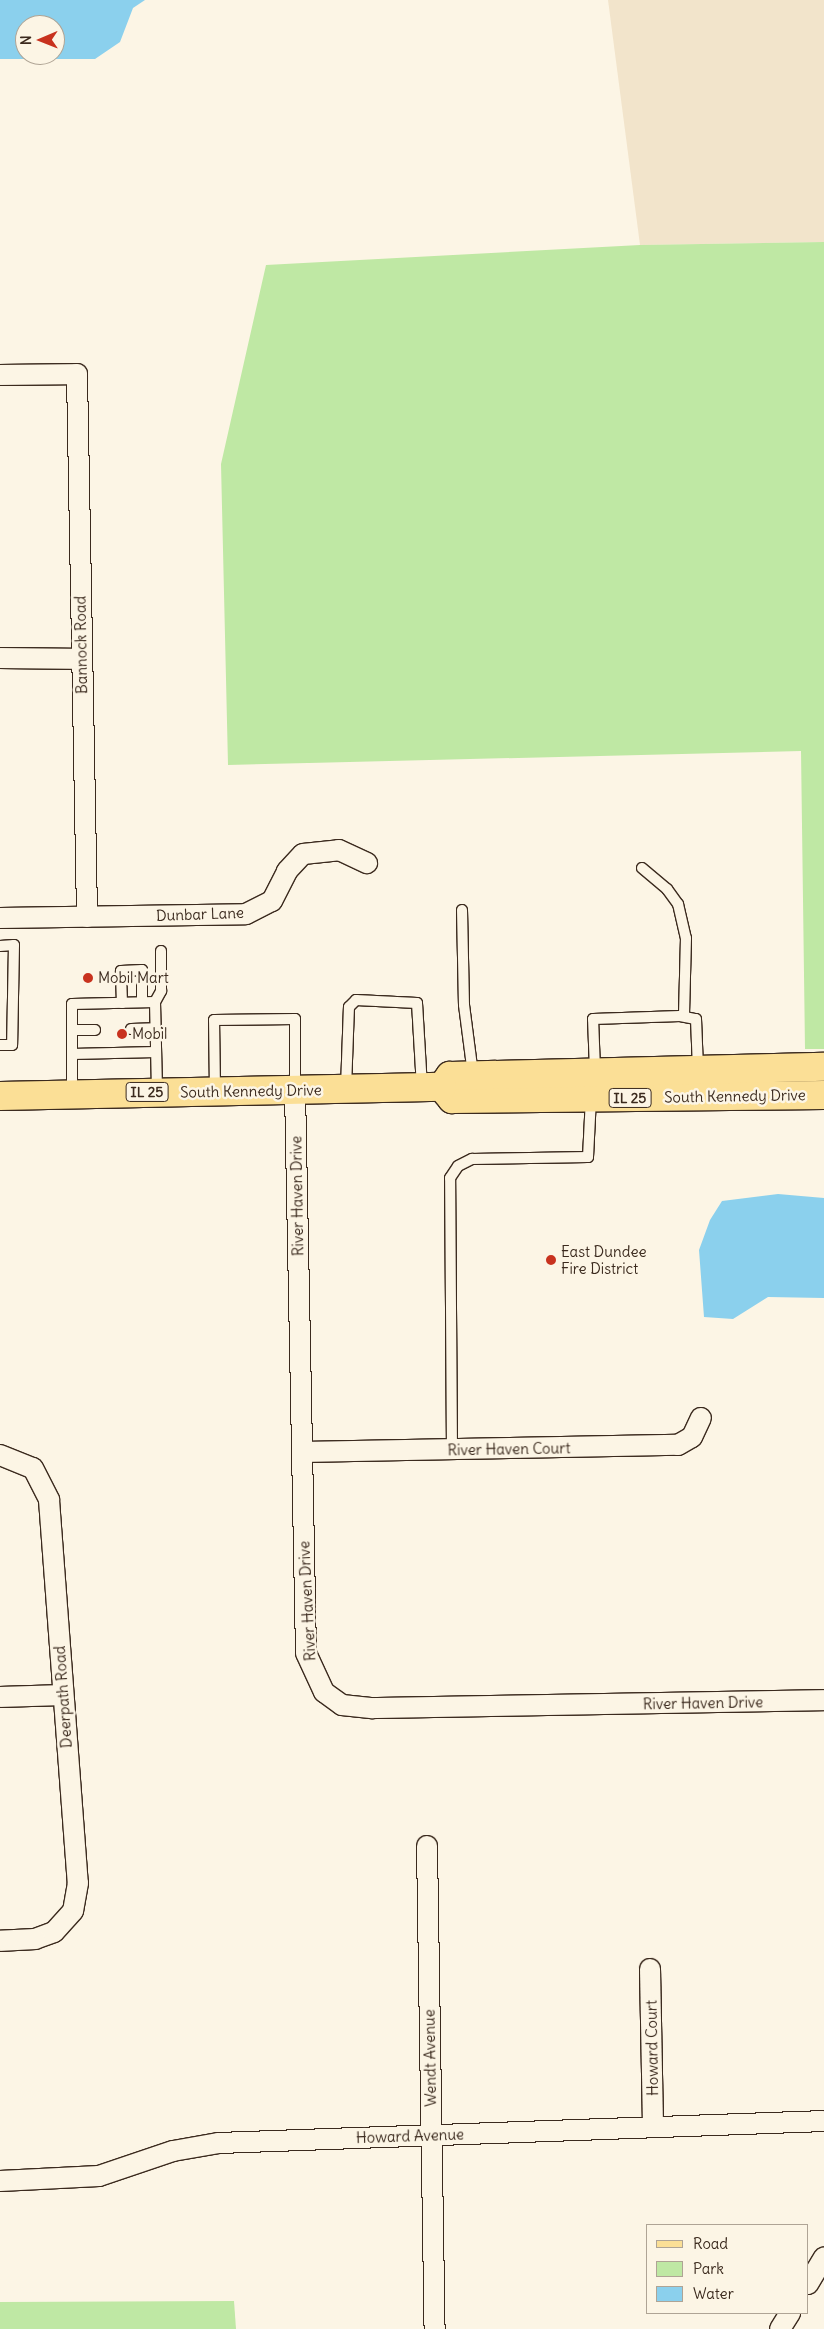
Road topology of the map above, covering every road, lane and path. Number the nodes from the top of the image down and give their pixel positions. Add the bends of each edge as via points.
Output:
1 (0, 375) edge
2 (0, 658) edge
3 (81, 659) junction
4 (367, 863) dead end
5 (642, 868) dead end
6 (462, 910) dead end
7 (87, 917) junction
8 (0, 918) edge
9 (0, 946) edge
10 (161, 951) dead end
11 (142, 1002) junction
12 (155, 1002) junction
13 (122, 1003) junction
14 (684, 1016) junction
15 (156, 1028) junction
16 (131, 1029) dead end
17 (72, 1030) junction
18 (95, 1030) dead end
19 (0, 1045) edge
20 (156, 1052) junction
21 (72, 1054) junction
22 (824, 1067) edge
23 (698, 1069) junction
24 (595, 1070) junction
25 (473, 1075) junction
26 (432, 1087) junction
27 (346, 1089) junction
28 (295, 1090) junction
29 (214, 1091) junction
30 (157, 1092) junction
31 (72, 1094) junction
32 (824, 1095) edge
33 (0, 1096) edge
34 (591, 1098) junction
35 (701, 1418) dead end
36 (452, 1450) junction
37 (302, 1452) junction
38 (0, 1455) edge
39 (62, 1695) junction
40 (0, 1697) edge
41 (824, 1700) edge
42 (427, 1846) dead end
43 (0, 1941) edge
44 (650, 1969) dead end
45 (824, 2121) edge
46 (653, 2126) junction
47 (432, 2135) junction
48 (0, 2181) edge
49 (824, 2257) edge
50 (809, 2282) edge
51 (789, 2314) edge
52 (435, 2329) edge
53 (780, 2329) edge

1 - 3 street, Bannock Road via 77,374
2 - 3 street
3 - 7 street, Bannock Road
4 - 7 street, Dunbar Lane via 339,850 303,854 286,871 272,901 246,914
5 - 14 lane via 668,889 678,904 686,938
6 - 25 lane via 464,1005
7 - 8 street, Dunbar Lane
9 - 19 lane via 14,946 12,1045
10 - 12 lane via 161,992
11 - 12 lane
11 - 13 lane
11 - 13 lane via 142,970 121,970
12 - 15 lane
13 - 17 lane via 72,1004
14 - 23 lane via 696,1019
14 - 24 lane via 592,1019
15 - 16 lane
15 - 20 lane
17 - 18 lane
17 - 21 lane
20 - 21 lane
20 - 30 lane
21 - 31 lane
22 - 23 main road, South Kennedy Drive / IL 25
23 - 24 main road, South Kennedy Drive / IL 25
24 - 25 main road, South Kennedy Drive / IL 25
25 - 26 main road, South Kennedy Drive / IL 25 via 450,1076
26 - 27 main road, South Kennedy Drive / IL 25
26 - 27 lane via 417,1003 356,1000 349,1006
26 - 34 main road, South Kennedy Drive / IL 25 via 452,1100
27 - 28 main road, South Kennedy Drive / IL 25
28 - 29 main road, South Kennedy Drive / IL 25
28 - 29 lane via 294,1020 214,1020
28 - 37 street, River Haven Drive
29 - 30 main road, South Kennedy Drive / IL 25
30 - 31 main road, South Kennedy Drive / IL 25
31 - 33 main road, South Kennedy Drive / IL 25
32 - 34 main road, South Kennedy Drive / IL 25
34 - 36 lane via 588,1157 472,1159 455,1169 450,1178
35 - 36 street, River Haven Court via 692,1437 678,1445
36 - 37 street, River Haven Court
37 - 41 street, River Haven Drive via 306,1652 317,1684 337,1703 373,1708
38 - 39 street, Deerpath Road via 15,1457 36,1471 50,1506
39 - 40 street
39 - 43 street, Deerpath Road via 78,1883 75,1906 64,1923 38,1938
42 - 47 street, Wendt Avenue
44 - 46 street, Howard Court
45 - 46 street, Howard Avenue
46 - 47 street, Howard Avenue
47 - 48 street, Howard Avenue via 203,2144 98,2176
47 - 52 street, Wendt Avenue
49 - 50 street
51 - 53 street

